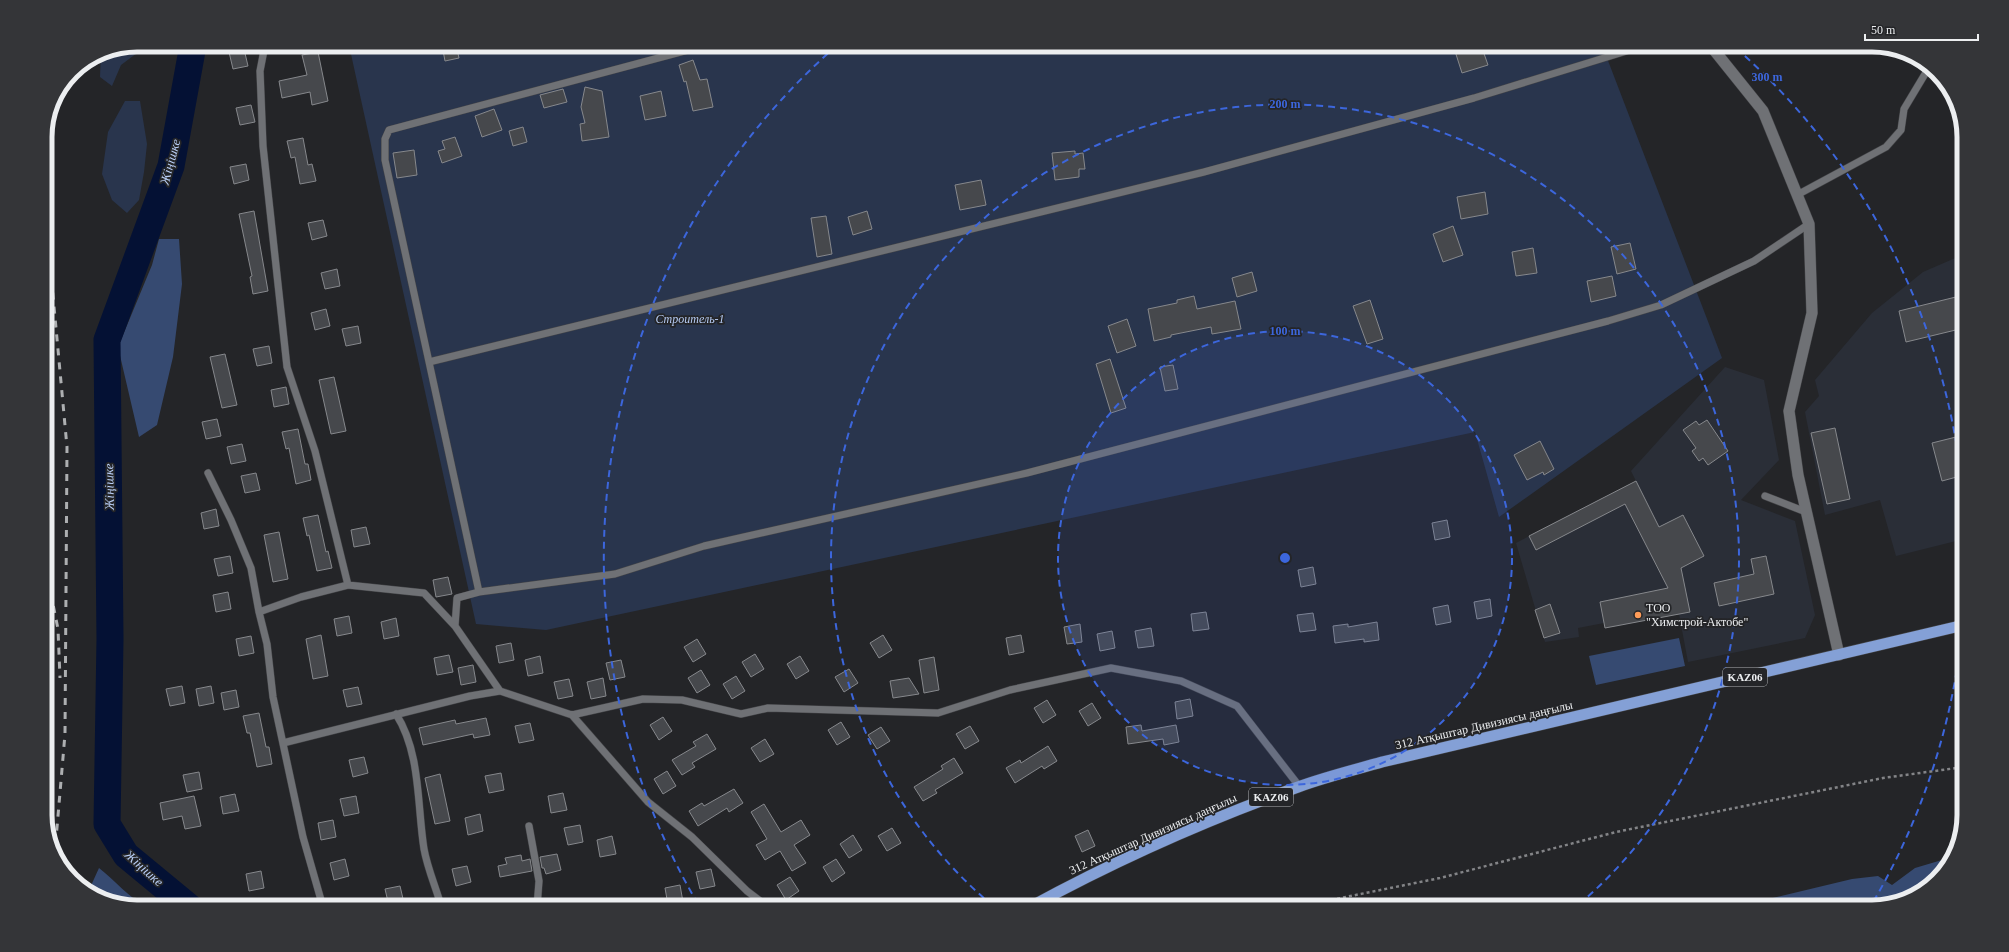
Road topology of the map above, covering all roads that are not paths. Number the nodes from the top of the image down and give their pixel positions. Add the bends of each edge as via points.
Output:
1 (264, 52) edge
2 (681, 52) edge
3 (1623, 52) edge
4 (1716, 52) edge
5 (1926, 72) edge
6 (1797, 195) junction
7 (1809, 224) junction
8 (429, 362) junction
9 (208, 473) dead end
10 (1765, 496) dead end
11 (1806, 512) junction
12 (348, 585) junction
13 (479, 592) junction
14 (259, 612) junction
15 (455, 626) junction
16 (1957, 627) edge
17 (1839, 655) junction
18 (500, 691) junction
19 (396, 714) junction
20 (572, 715) junction
21 (283, 743) junction
22 (1299, 786) junction
23 (528, 826) dead end
24 (321, 900) edge
25 (439, 900) edge
26 (538, 900) edge
27 (758, 900) edge
28 (1043, 900) edge

1 - 12 lane via 260,70 263,146 287,367 314,451
2 - 8 lane via 390,130 385,139 385,160
3 - 8 lane via 1474,98 1204,172
4 - 6 street via 1763,111
5 - 6 lane via 1904,109 1901,130 1886,147
6 - 7 street
7 - 11 street via 1812,313 1789,411
7 - 13 lane via 1747,265 1661,305 1601,323 1027,473 704,546 615,574
8 - 13 lane
9 - 14 lane via 251,568
10 - 11 lane
11 - 17 street
12 - 14 lane
12 - 15 lane via 424,593
13 - 15 lane via 457,598
14 - 21 lane via 267,644 273,697
15 - 18 lane
16 - 17 highway, 312 Атқыштар Дивизиясы даңғылы / KАZ06
17 - 22 highway, 312 Атқыштар Дивизиясы даңғылы / KАZ06 via 1382,762
18 - 19 lane
18 - 20 lane
19 - 21 lane
19 - 25 lane via 404,728 411,752 420,804 424,850
20 - 22 lane via 643,699 682,700 741,714 768,708 938,713 1010,690 1111,668 1181,681 1237,706
20 - 27 lane via 648,802 692,837
21 - 24 lane via 303,836
22 - 28 highway, 312 Атқыштар Дивизиясы даңғылы / KАZ06 via 1201,824 1081,879
23 - 26 lane via 539,881

